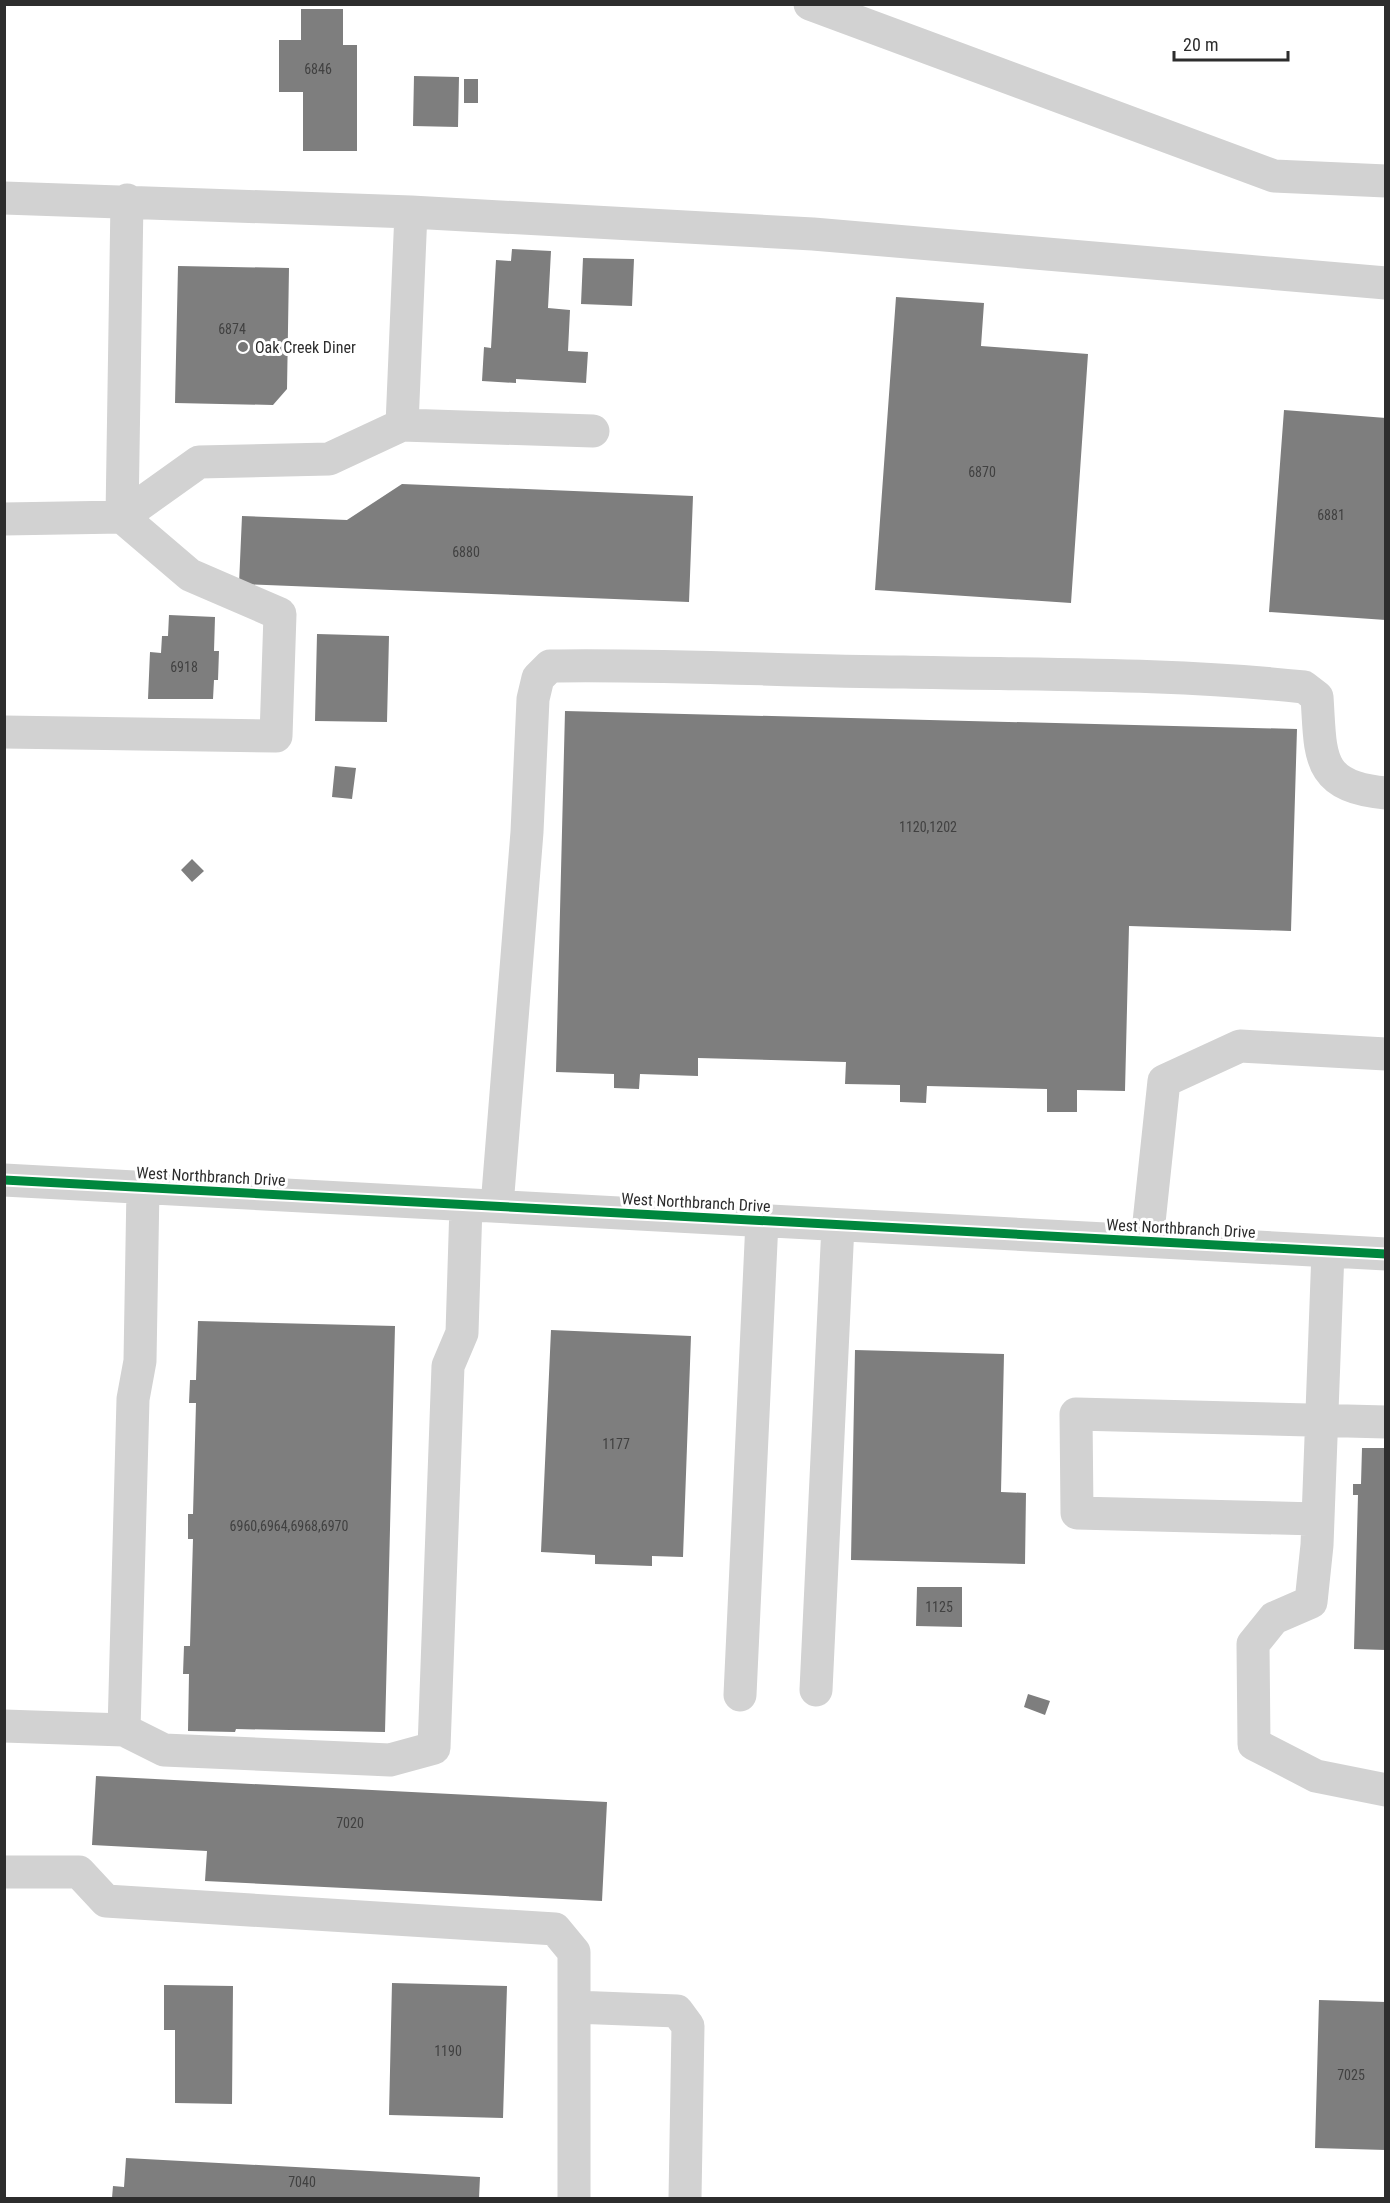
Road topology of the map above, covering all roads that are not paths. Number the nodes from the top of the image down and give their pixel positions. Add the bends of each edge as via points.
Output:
1 (810, 4) edge
2 (1386, 181) edge
3 (4, 198) edge
4 (126, 200) junction
5 (411, 212) junction
6 (1386, 283) edge
7 (402, 425) junction
8 (593, 431) dead end
9 (122, 517) junction
10 (4, 519) edge
11 (4, 732) edge
12 (1386, 793) edge
13 (1386, 1054) edge
14 (4, 1180) edge
15 (143, 1187) junction
16 (482, 1206) junction
17 (762, 1221) junction
18 (838, 1225) junction
19 (1147, 1241) junction
20 (1328, 1251) junction
21 (1386, 1254) edge
22 (1321, 1420) junction
23 (1386, 1422) edge
24 (1317, 1519) junction
25 (816, 1690) dead end
26 (740, 1695) dead end
27 (4, 1726) edge
28 (124, 1730) junction
29 (1386, 1790) edge
30 (4, 1872) edge
31 (574, 2007) junction
32 (574, 2199) edge
33 (685, 2199) edge

1 - 2 street via 1274,176
3 - 4 street
4 - 5 street
4 - 9 street
5 - 6 street via 813,234
5 - 7 street
7 - 8 street
7 - 9 street via 329,459 199,462
9 - 10 street
9 - 11 street via 190,575 279,614 276,736
12 - 16 street via 1364,791 1334,777 1323,761 1317,697 1304,687 1054,674 550,666 538,678 533,699 527,832
13 - 19 street via 1240,1046 1164,1081
14 - 15 street, West Northbranch Drive
15 - 16 street, West Northbranch Drive
15 - 28 street via 140,1361 133,1399
16 - 17 street, West Northbranch Drive
16 - 28 street via 462,1333 448,1366 434,1748 390,1760 164,1750
17 - 18 street, West Northbranch Drive
17 - 26 street
18 - 19 street, West Northbranch Drive
18 - 25 street
19 - 20 street, West Northbranch Drive
20 - 21 street, West Northbranch Drive
20 - 22 street
22 - 23 street
22 - 24 street
22 - 24 street via 1076,1414 1077,1513
24 - 29 street via 1311,1602 1274,1618 1253,1644 1254,1744 1316,1776
27 - 28 street
30 - 31 street via 79,1872 106,1901 555,1929 574,1952
31 - 32 street
31 - 33 street via 677,2011 688,2026

